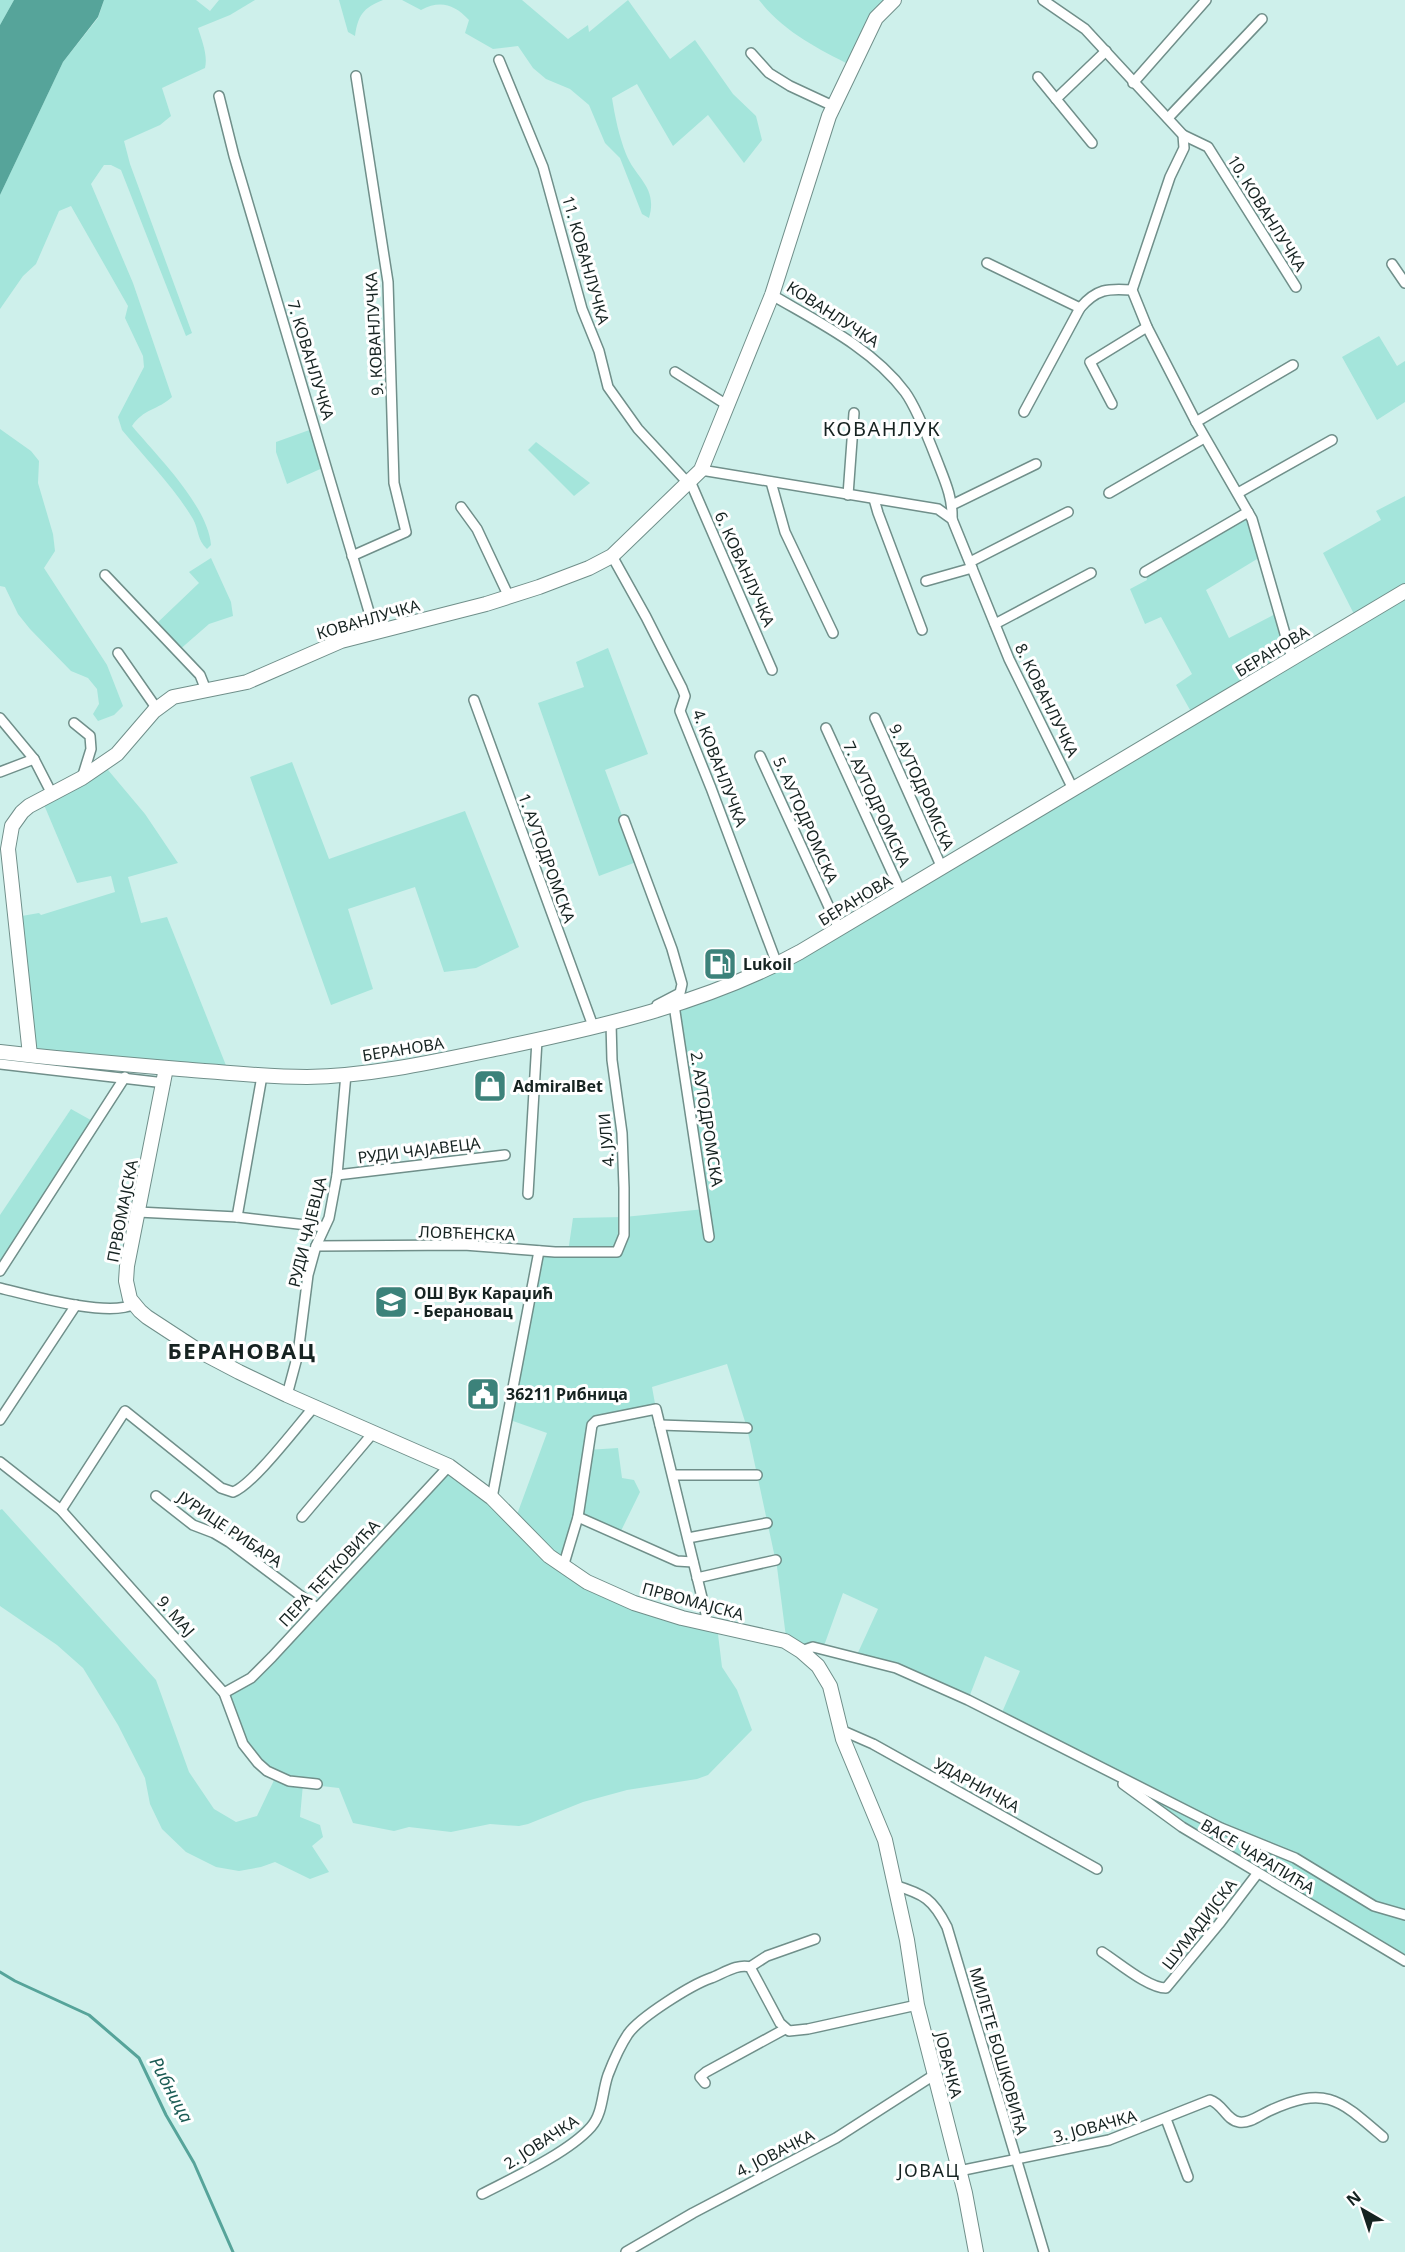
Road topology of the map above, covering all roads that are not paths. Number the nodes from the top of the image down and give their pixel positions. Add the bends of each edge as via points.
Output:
1 (894, 0) edge
2 (1043, 0) edge
3 (1206, 0) edge
4 (1262, 19) dead end
5 (1106, 51) junction
6 (751, 53) dead end
7 (499, 60) dead end
8 (356, 76) dead end
9 (1038, 77) dead end
10 (1134, 83) junction
11 (219, 96) dead end
12 (1056, 99) junction
13 (833, 106) junction
14 (1168, 118) junction
15 (1184, 135) junction
16 (1092, 143) dead end
17 (987, 263) dead end
18 (1392, 264) dead end
19 (1405, 283) edge
20 (1296, 287) dead end
21 (1132, 291) junction
22 (772, 295) junction
23 (1080, 309) junction
24 (1147, 327) junction
25 (1293, 365) dead end
26 (675, 372) dead end
27 (1112, 404) dead end
28 (727, 405) junction
29 (1024, 412) dead end
30 (854, 413) dead end
31 (1196, 422) junction
32 (1204, 438) junction
33 (1332, 440) dead end
34 (1036, 464) dead end
35 (701, 470) junction
36 (689, 482) junction
37 (771, 482) junction
38 (1109, 493) dead end
39 (1238, 493) junction
40 (848, 495) junction
41 (874, 499) junction
42 (952, 505) junction
43 (461, 507) dead end
44 (1068, 512) dead end
45 (1248, 512) junction
46 (952, 519) junction
47 (352, 556) junction
48 (612, 556) junction
49 (971, 565) junction
50 (1145, 572) dead end
51 (1091, 573) dead end
52 (105, 575) dead end
53 (926, 581) dead end
54 (1405, 591) edge
55 (509, 597) junction
56 (995, 624) junction
57 (922, 630) dead end
58 (375, 632) junction
59 (833, 633) dead end
60 (118, 652) dead end
61 (1292, 658) junction
62 (772, 670) dead end
63 (206, 690) junction
64 (474, 700) dead end
65 (157, 709) junction
66 (0, 718) edge
67 (875, 718) dead end
68 (74, 723) dead end
69 (826, 728) dead end
70 (760, 756) dead end
71 (34, 759) junction
72 (0, 772) edge
73 (82, 778) junction
74 (1073, 789) junction
75 (52, 794) junction
76 (624, 820) dead end
77 (942, 867) junction
78 (901, 892) junction
79 (839, 929) junction
80 (777, 964) junction
81 (674, 1005) junction
82 (616, 1022) junction
83 (593, 1026) junction
84 (537, 1040) junction
85 (0, 1052) edge
86 (30, 1055) junction
87 (0, 1064) edge
88 (166, 1068) junction
89 (346, 1074) junction
90 (262, 1076) junction
91 (125, 1077) junction
92 (165, 1083) junction
93 (505, 1155) dead end
94 (337, 1175) junction
95 (528, 1194) dead end
96 (138, 1212) junction
97 (237, 1218) junction
98 (306, 1225) junction
99 (324, 1227) junction
100 (709, 1237) dead end
101 (317, 1244) junction
102 (539, 1251) junction
103 (617, 1252) joint
104 (0, 1271) edge
105 (0, 1288) edge
106 (134, 1304) junction
107 (76, 1305) junction
108 (287, 1395) junction
109 (314, 1407) junction
110 (0, 1420) edge
111 (660, 1425) junction
112 (747, 1428) dead end
113 (373, 1433) junction
114 (0, 1461) edge
115 (449, 1466) junction
116 (757, 1474) dead end
117 (673, 1475) junction
118 (156, 1496) dead end
119 (492, 1498) junction
120 (61, 1510) junction
121 (302, 1517) dead end
122 (578, 1517) junction
123 (767, 1523) dead end
124 (688, 1538) junction
125 (776, 1560) dead end
126 (693, 1562) junction
127 (563, 1567) junction
128 (697, 1578) junction
129 (318, 1608) junction
130 (705, 1624) junction
131 (801, 1651) junction
132 (224, 1693) junction
133 (841, 1730) junction
134 (1101, 1767) junction
135 (317, 1785) dead end
136 (1097, 1869) dead end
137 (1257, 1874) junction
138 (894, 1885) junction
139 (1405, 1915) edge
140 (815, 1939) dead end
141 (1102, 1952) dead end
142 (1405, 1961) edge
143 (750, 1967) junction
144 (917, 2005) junction
145 (785, 2029) junction
146 (934, 2075) junction
147 (705, 2083) dead end
148 (1166, 2119) junction
149 (1383, 2137) dead end
150 (1016, 2160) junction
151 (959, 2171) junction
152 (1188, 2177) dead end
153 (482, 2194) dead end
154 (626, 2252) edge
155 (976, 2252) edge
156 (1044, 2252) edge

1 - 13 main road, КОВАНЛУЧКА via 876,18
2 - 5 street, 10. КОВАНЛУЧКА via 1085,29
3 - 10 street
4 - 14 street
5 - 10 street, 10. КОВАНЛУЧКА
5 - 12 street
6 - 13 street via 769,73
7 - 36 street, 11. КОВАНЛУЧКА via 543,167 608,387 638,429
8 - 47 street, 9. КОВАНЛУЧКА via 388,282 394,483 406,532
9 - 12 street
10 - 14 street, 10. КОВАНЛУЧКА
11 - 47 street, 7. КОВАНЛУЧКА
12 - 16 street
13 - 22 main road, КОВАНЛУЧКА
14 - 15 street, 10. КОВАНЛУЧКА
15 - 20 street, 10. КОВАНЛУЧКА via 1208,147
15 - 21 street via 1184,148 1170,177
17 - 23 street
18 - 19 street
21 - 23 street via 1107,289
21 - 24 street
22 - 28 main road, КОВАНЛУЧКА
22 - 42 street, КОВАНЛУЧКА via 848,341 880,365 906,393 933,449
23 - 29 street
24 - 27 street via 1090,362
24 - 31 street
25 - 31 street
26 - 28 street
28 - 35 main road, КОВАНЛУЧКА
30 - 40 street
31 - 32 street
32 - 38 street
32 - 39 street
33 - 39 street
34 - 42 street
35 - 36 main road, КОВАНЛУЧКА
35 - 37 street
36 - 48 main road, КОВАНЛУЧКА
36 - 62 street, 6. КОВАНЛУЧКА
37 - 40 street
37 - 59 street via 785,532
39 - 45 street
40 - 41 street
41 - 46 street via 938,509
41 - 57 street
42 - 46 street, КОВАНЛУЧКА
43 - 55 street via 477,529
44 - 49 street
45 - 50 street
45 - 61 street
46 - 49 street, 8. КОВАНЛУЧКА
47 - 58 street, 7. КОВАНЛУЧКА
48 - 55 main road, КОВАНЛУЧКА
48 - 80 street, 4. КОВАНЛУЧКА via 682,688 685,696 680,711
49 - 53 street
49 - 56 street, 8. КОВАНЛУЧКА
51 - 56 street
52 - 63 street via 200,675
54 - 61 main road, БЕРАНОВА
55 - 58 main road, КОВАНЛУЧКА
56 - 74 street, 8. КОВАНЛУЧКА
58 - 63 main road, КОВАНЛУЧКА via 341,641 247,682
60 - 65 street
61 - 74 main road, БЕРАНОВА
63 - 65 main road, КОВАНЛУЧКА via 173,698
64 - 83 street, 1. АУТОДРОМСКА
65 - 73 main road, КОВАНЛУЧКА via 117,754
66 - 71 street
67 - 77 street, 9. АУТОДРОМСКА
68 - 73 street via 90,736 91,749
69 - 78 street, 7. АУТОДРОМСКА
70 - 79 street, 5. АУТОДРОМСКА
71 - 72 street
71 - 75 street
73 - 75 main road, КОВАНЛУЧКА
74 - 77 main road, БЕРАНОВА
75 - 86 main road, КОВАНЛУЧКА via 16,818 8,849
76 - 82 street via 682,984 680,993
77 - 78 main road, БЕРАНОВА
78 - 79 main road, БЕРАНОВА
79 - 80 main road, БЕРАНОВА
80 - 81 main road, БЕРАНОВА
81 - 82 main road, БЕРАНОВА
81 - 100 street, 2. АУТОДРОМСКА
82 - 83 main road, БЕРАНОВА
82 - 103 street, 4. ЈУЛИ via 612,1060 622,1133 624,1188 624,1235
83 - 84 main road, БЕРАНОВА
84 - 89 main road, БЕРАНОВА
84 - 95 street
85 - 86 main road, БЕРАНОВА
86 - 88 main road, БЕРАНОВА
87 - 91 street
88 - 90 main road, БЕРАНОВА
88 - 92 main road, ПРВОМАЈСКА
89 - 90 main road, БЕРАНОВА
89 - 94 street, РУДИ ЧАЈЕВЦА
90 - 97 street
91 - 92 street
91 - 104 street
92 - 96 main road, ПРВОМАЈСКА
93 - 94 street, РУДИ ЧАЈАВЕЦА
94 - 99 street, РУДИ ЧАЈЕВЦА
96 - 97 street
96 - 106 main road, ПРВОМАЈСКА via 127,1274 128,1292
97 - 98 street
98 - 99 street
98 - 101 street
99 - 101 street, РУДИ ЧАЈЕВЦА
101 - 102 street, ЛОВЋЕНСКА via 464,1245
101 - 108 street, РУДИ ЧАЈЕВЦА
102 - 103 street, ЛОВЋЕНСКА
102 - 119 street
105 - 107 street
106 - 107 street via 120,1309
106 - 108 main road, ПРВОМАЈСКА via 199,1351
107 - 110 street
108 - 109 main road, ПРВОМАЈСКА
109 - 113 main road, ПРВОМАЈСКА
109 - 120 street via 247,1482 230,1492 125,1411
111 - 112 street
111 - 117 street
111 - 122 street via 656,1409 592,1425
113 - 115 main road, ПРВОМАЈСКА
113 - 121 street
114 - 120 street, 9. МАЈ
115 - 119 main road, ПРВОМАЈСКА
115 - 129 street, ПЕРА ЋЕТКОВИЋА
116 - 117 street
117 - 124 street
118 - 129 street, ЈУРИЦЕ РИБАРА via 193,1525 229,1542
119 - 127 main road, ПРВОМАЈСКА
120 - 132 street, 9. МАЈ
122 - 126 street via 677,1561
122 - 127 street
123 - 124 street
124 - 126 street
125 - 128 street, ПРВОМАЈСКА
126 - 128 street
127 - 130 main road, ПРВОМАЈСКА via 610,1594
128 - 130 street
129 - 132 street, ПЕРА ЋЕТКОВИЋА via 251,1678
130 - 131 main road, ПРВОМАЈСКА via 777,1639
131 - 133 main road, ПРВОМАЈСКА via 827,1680
131 - 134 street via 813,1647 896,1668
132 - 135 street, 9. МАЈ via 243,1744 258,1763 289,1781
133 - 136 street, УДАРНИЧКА
133 - 138 main road, ПРВОМАЈСКА via 885,1840
134 - 137 street, ВАСЕ ЧАРАПИЋА via 1182,1827
134 - 139 street, ВАСЕ ЧАРАПИЋА via 1221,1828 1295,1858 1374,1906
137 - 141 street, ШУМАДИЈСКА via 1166,1988 1148,1982
137 - 142 street, ВАСЕ ЧАРАПИЋА
138 - 144 main road, ЈОВАЧКА
138 - 150 street, МИЛЕТЕ БОШКОВИЋА via 916,1892 937,1907 947,1927
140 - 143 street, 2. ЈОВАЧКА via 767,1956
143 - 145 street
143 - 153 street, 2. ЈОВАЧКА via 740,1966 683,1991 632,2030 608,2077 598,2115 589,2130 532,2168
144 - 145 street via 808,2029
144 - 146 main road, ЈОВАЧКА
145 - 147 street via 706,2072 700,2077
146 - 151 main road, ЈОВАЧКА
146 - 154 street, 4. ЈОВАЧКА via 836,2138
148 - 149 street, 3. ЈОВАЧКА via 1210,2100 1220,2105 1232,2120 1245,2122 1291,2102 1319,2097 1340,2103
148 - 150 street, 3. ЈОВАЧКА via 1109,2140
148 - 152 street
150 - 151 street, 3. ЈОВАЧКА
150 - 156 street, МИЛЕТЕ БОШКОВИЋА
151 - 155 main road, ЈОВАЧКА

